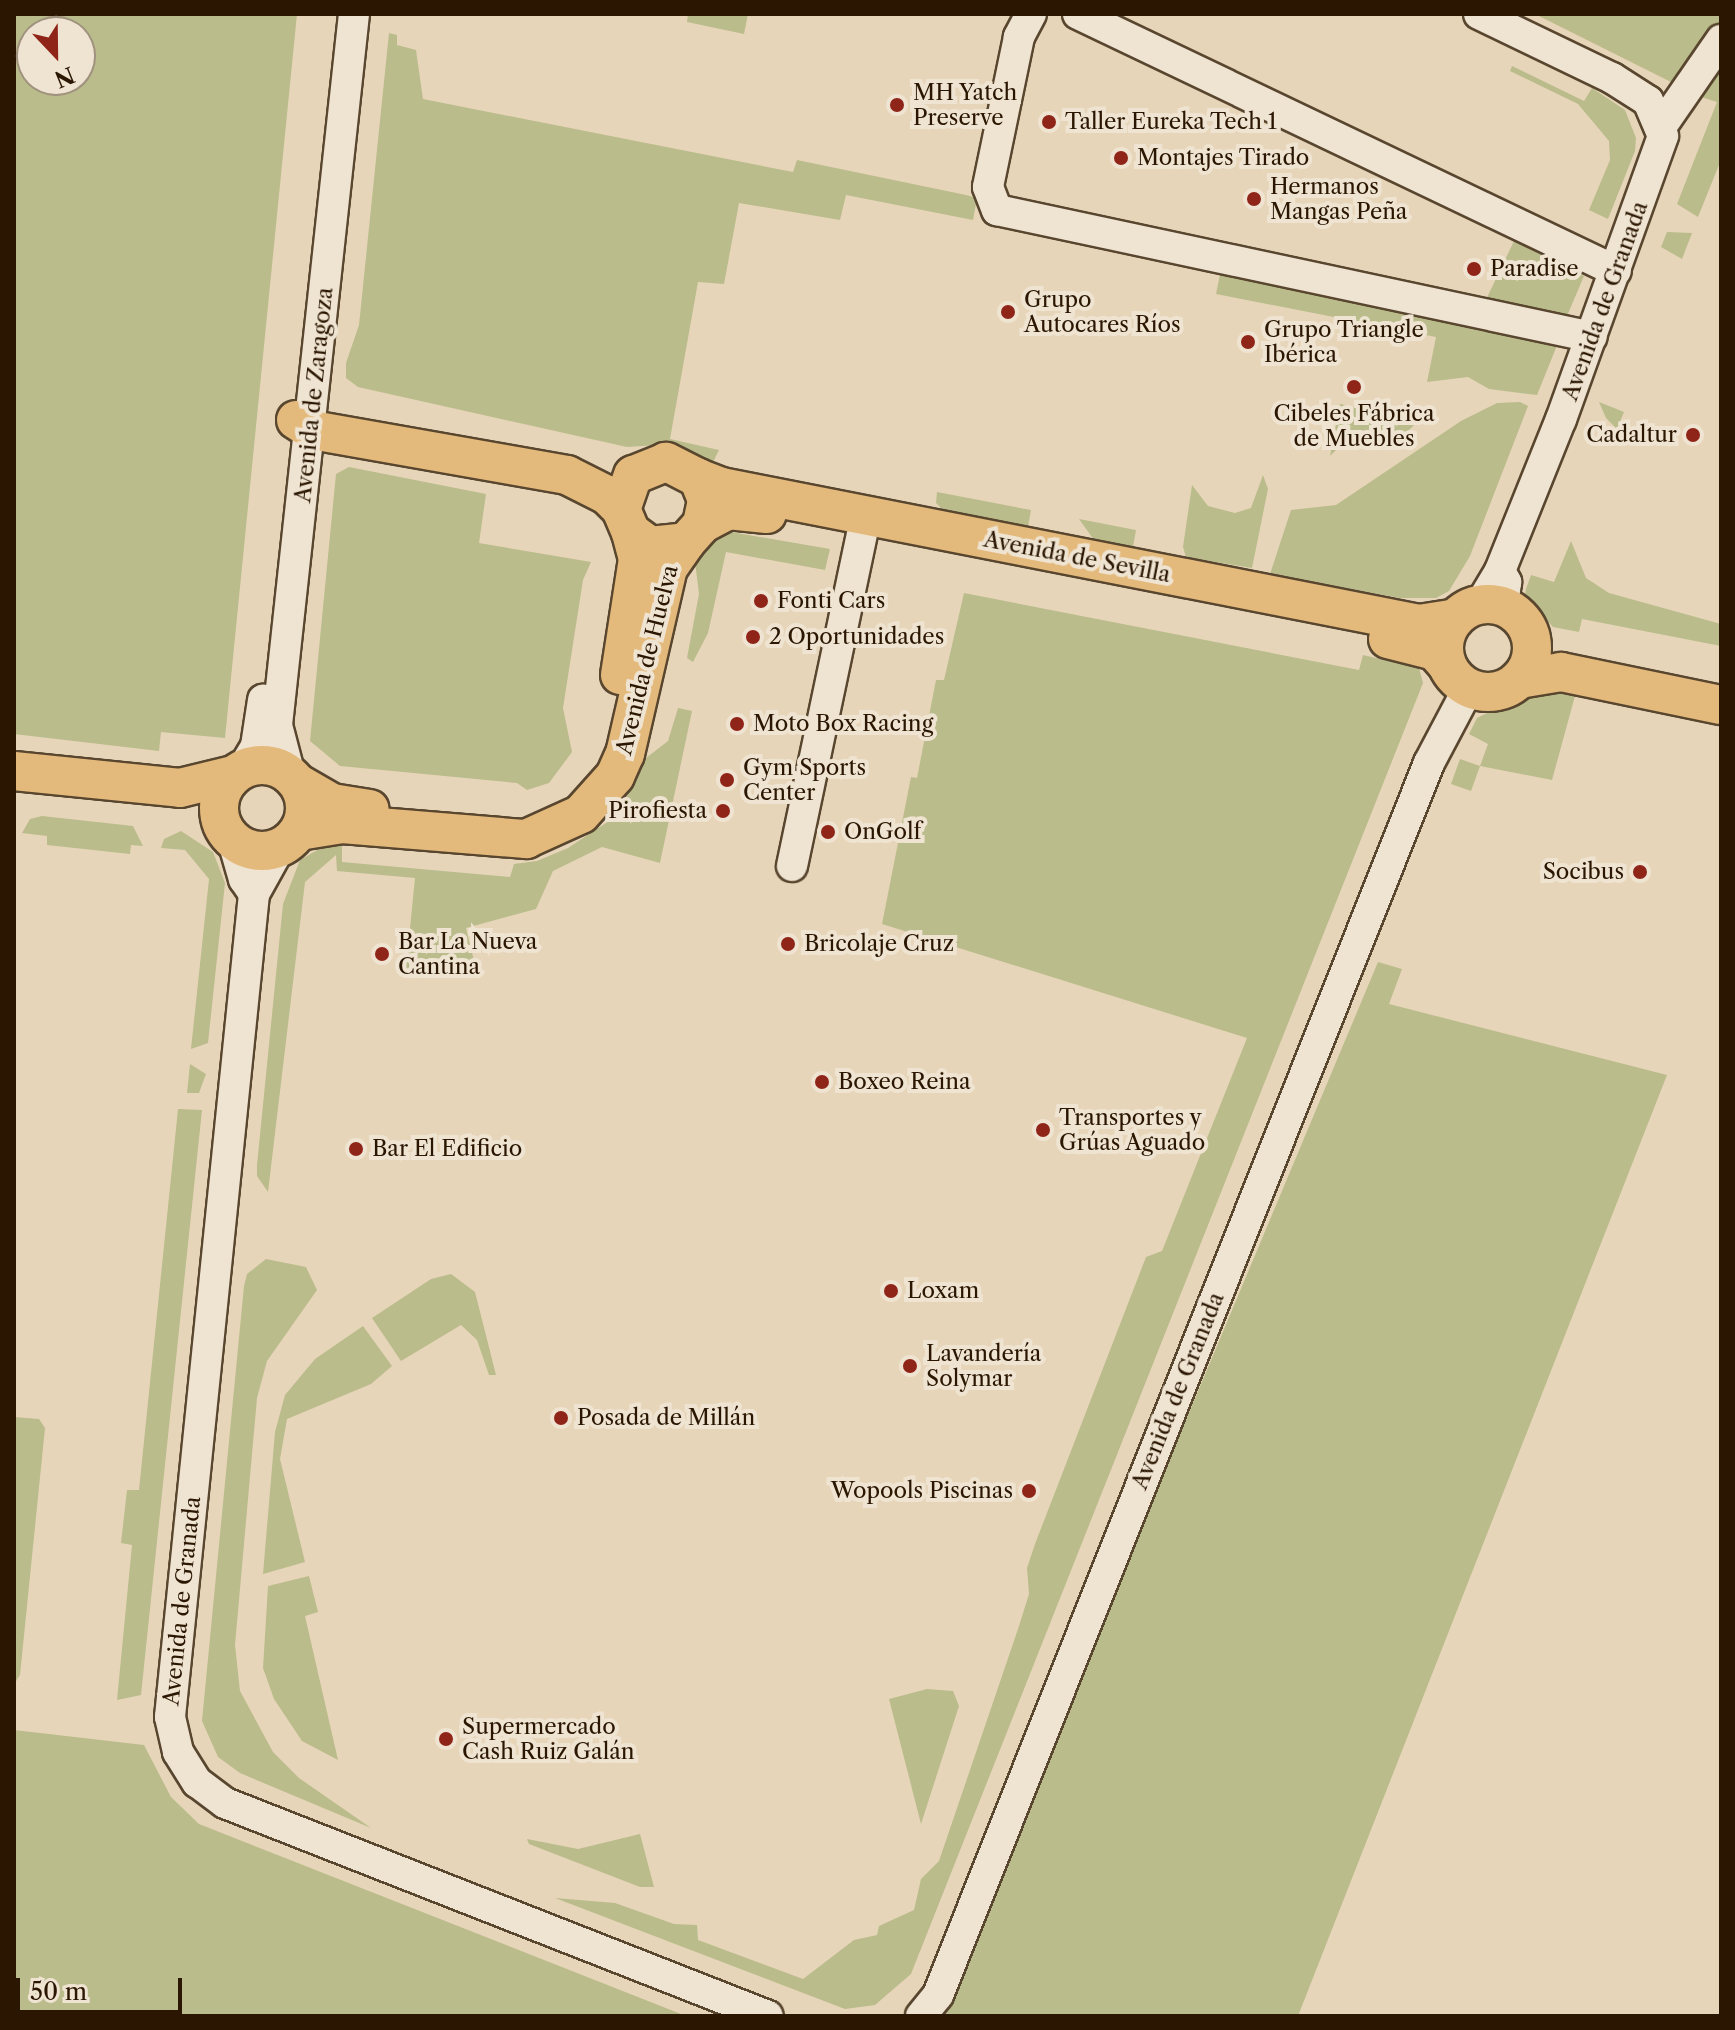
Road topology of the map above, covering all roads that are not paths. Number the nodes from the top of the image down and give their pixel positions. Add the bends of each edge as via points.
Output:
1 (336, 14) edge
2 (354, 14) edge
3 (1031, 14) edge
4 (1078, 14) edge
5 (1479, 14) edge
6 (1721, 40) edge
7 (1661, 127) junction
8 (1616, 271) junction
9 (1592, 337) junction
10 (305, 417) junction
11 (642, 468) junction
12 (698, 478) junction
13 (626, 521) junction
14 (694, 533) junction
15 (862, 533) junction
16 (1485, 600) junction
17 (1530, 638) junction
18 (1456, 676) junction
19 (1519, 679) junction
20 (1721, 684) edge
21 (1721, 705) edge
22 (14, 771) edge
23 (238, 772) junction
24 (294, 780) junction
25 (14, 792) edge
26 (229, 836) junction
27 (290, 839) junction
28 (792, 866) dead end
29 (254, 894) junction
30 (768, 2016) edge
31 (921, 2016) edge

1 - 10 street, Avenida de Zaragoza
2 - 10 street, Avenida de Zaragoza
3 - 9 street via 1019,37 988,187 997,210
4 - 8 street
5 - 7 street via 1612,78 1652,106
6 - 7 street, Avenida de Granada
7 - 8 street, Avenida de Granada via 1663,144
8 - 9 street, Avenida de Granada
9 - 16 street, Avenida de Granada
10 - 11 main road
10 - 13 main road via 567,475 598,489
10 - 23 street, Avenida de Zaragoza via 259,735
10 - 24 street, Avenida de Zaragoza via 277,725
11 - 12 main road via 678,464
11 - 13 main road via 625,486
12 - 14 main road via 707,500
12 - 16 main road, Avenida de Sevilla via 721,487 1419,624
13 - 14 main road via 650,546
13 - 24 main road, Avenida de Huelva via 638,559 609,741 595,774 570,800 538,817 503,823 345,806 314,797
14 - 15 main road, Avenida de Sevilla via 728,510
14 - 27 main road, Avenida de Huelva via 668,568 625,754 607,787 581,814 526,839 342,824
15 - 18 main road, Avenida de Sevilla via 1423,646
15 - 28 street
16 - 17 main road via 1520,619
16 - 18 main road via 1445,640
17 - 19 main road via 1530,660
17 - 20 main road via 1551,651
18 - 19 main road via 1498,691
18 - 31 street, Avenida de Granada via 1433,729 1429,763 944,1980
19 - 21 main road via 1561,672
22 - 23 main road via 180,788
23 - 24 main road via 268,765
23 - 26 main road via 220,796
24 - 27 main road via 305,808
25 - 26 main road via 195,811
26 - 27 main road via 256,851
26 - 29 street, Avenida de Granada
27 - 29 street, Avenida de Granada
29 - 30 street, Avenida de Granada via 170,1717 178,1752 197,1782 225,1803

